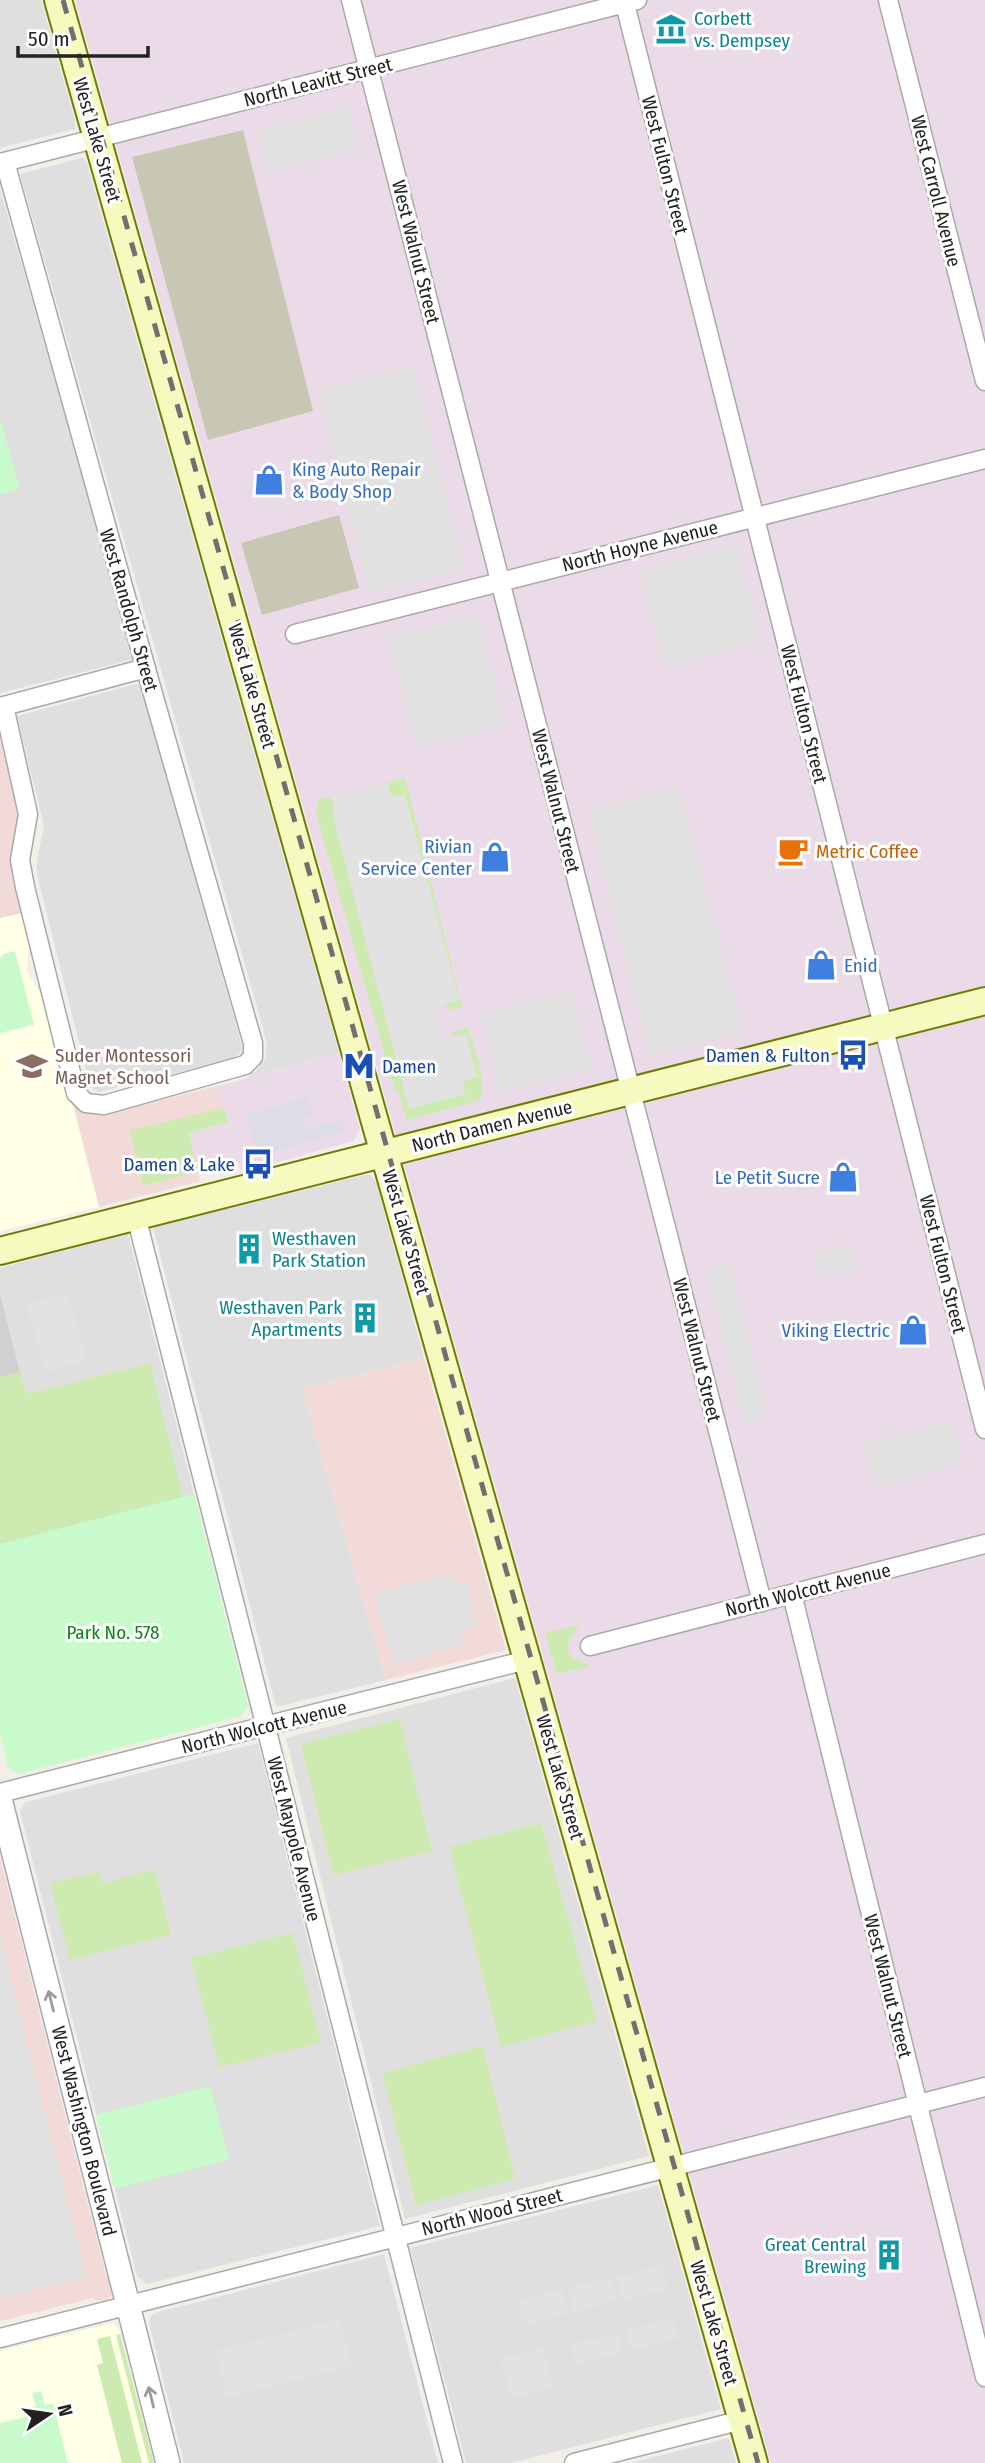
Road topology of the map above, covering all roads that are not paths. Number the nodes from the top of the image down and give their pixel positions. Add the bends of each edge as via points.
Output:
1 (58, 0) edge
2 (351, 0) edge
3 (888, 0) edge
4 (628, 1) edge
5 (369, 69) junction
6 (97, 138) junction
7 (3, 162) edge
8 (985, 381) edge
9 (985, 459) edge
10 (755, 517) junction
11 (500, 582) junction
12 (295, 634) dead end
13 (146, 668) junction
14 (2, 707) edge
15 (985, 1001) edge
16 (883, 1027) junction
17 (631, 1091) junction
18 (383, 1153) junction
19 (136, 1216) junction
20 (0, 1251) edge
21 (985, 1429) edge
22 (985, 1544) edge
23 (792, 1594) junction
24 (761, 1602) junction
25 (590, 1646) dead end
26 (527, 1660) junction
27 (265, 1726) junction
28 (0, 1793) edge
29 (0, 1799) edge
30 (985, 2087) edge
31 (917, 2104) junction
32 (670, 2167) junction
33 (395, 2237) junction
34 (128, 2305) junction
35 (0, 2338) edge
36 (985, 2377) edge
37 (742, 2420) junction
38 (168, 2463) edge
39 (453, 2463) edge
40 (574, 2463) edge
41 (754, 2463) edge

1 - 6 main road, West Lake Street
2 - 5 street, West Walnut Street
3 - 8 street, West Carroll Avenue
4 - 5 street, North Leavitt Street
4 - 10 street, West Fulton Street
5 - 6 street, North Leavitt Street
5 - 11 street, West Walnut Street
6 - 7 street, North Leavitt Street
6 - 18 main road, West Lake Street
7 - 13 street, West Randolph Street
9 - 10 street, North Hoyne Avenue
10 - 11 street, North Hoyne Avenue
10 - 16 street, West Fulton Street
11 - 12 street, North Hoyne Avenue
11 - 17 street, West Walnut Street
13 - 14 street
13 - 14 street, West Randolph Street via 253,1043 253,1057 246,1065 104,1105 86,1103 76,1093 24,887 20,860 29,814
15 - 16 main road, North Damen Avenue
16 - 17 main road, North Damen Avenue
16 - 21 street, West Fulton Street
17 - 18 main road, North Damen Avenue
17 - 24 street, West Walnut Street
18 - 19 main road, North Damen Avenue
18 - 26 main road, West Lake Street
19 - 20 main road, North Damen Avenue
19 - 27 street, West Maypole Avenue
22 - 23 street, North Wolcott Avenue
23 - 24 street, North Wolcott Avenue
23 - 31 street, West Walnut Street
24 - 25 street, North Wolcott Avenue
26 - 27 street, North Wolcott Avenue
26 - 32 main road, West Lake Street
27 - 28 street, North Wolcott Avenue
27 - 33 street, West Maypole Avenue
34 -> 29 street, West Washington Boulevard
30 - 31 street, North Wood Street
31 - 32 street, North Wood Street
31 - 36 street, West Walnut Street
32 - 33 street, North Wood Street
32 - 37 main road, West Lake Street
33 - 34 street, North Wood Street
33 - 39 street, West Maypole Avenue
34 - 35 street, North Wood Street
38 -> 34 street, West Washington Boulevard
37 - 40 street
37 - 41 main road, West Lake Street

